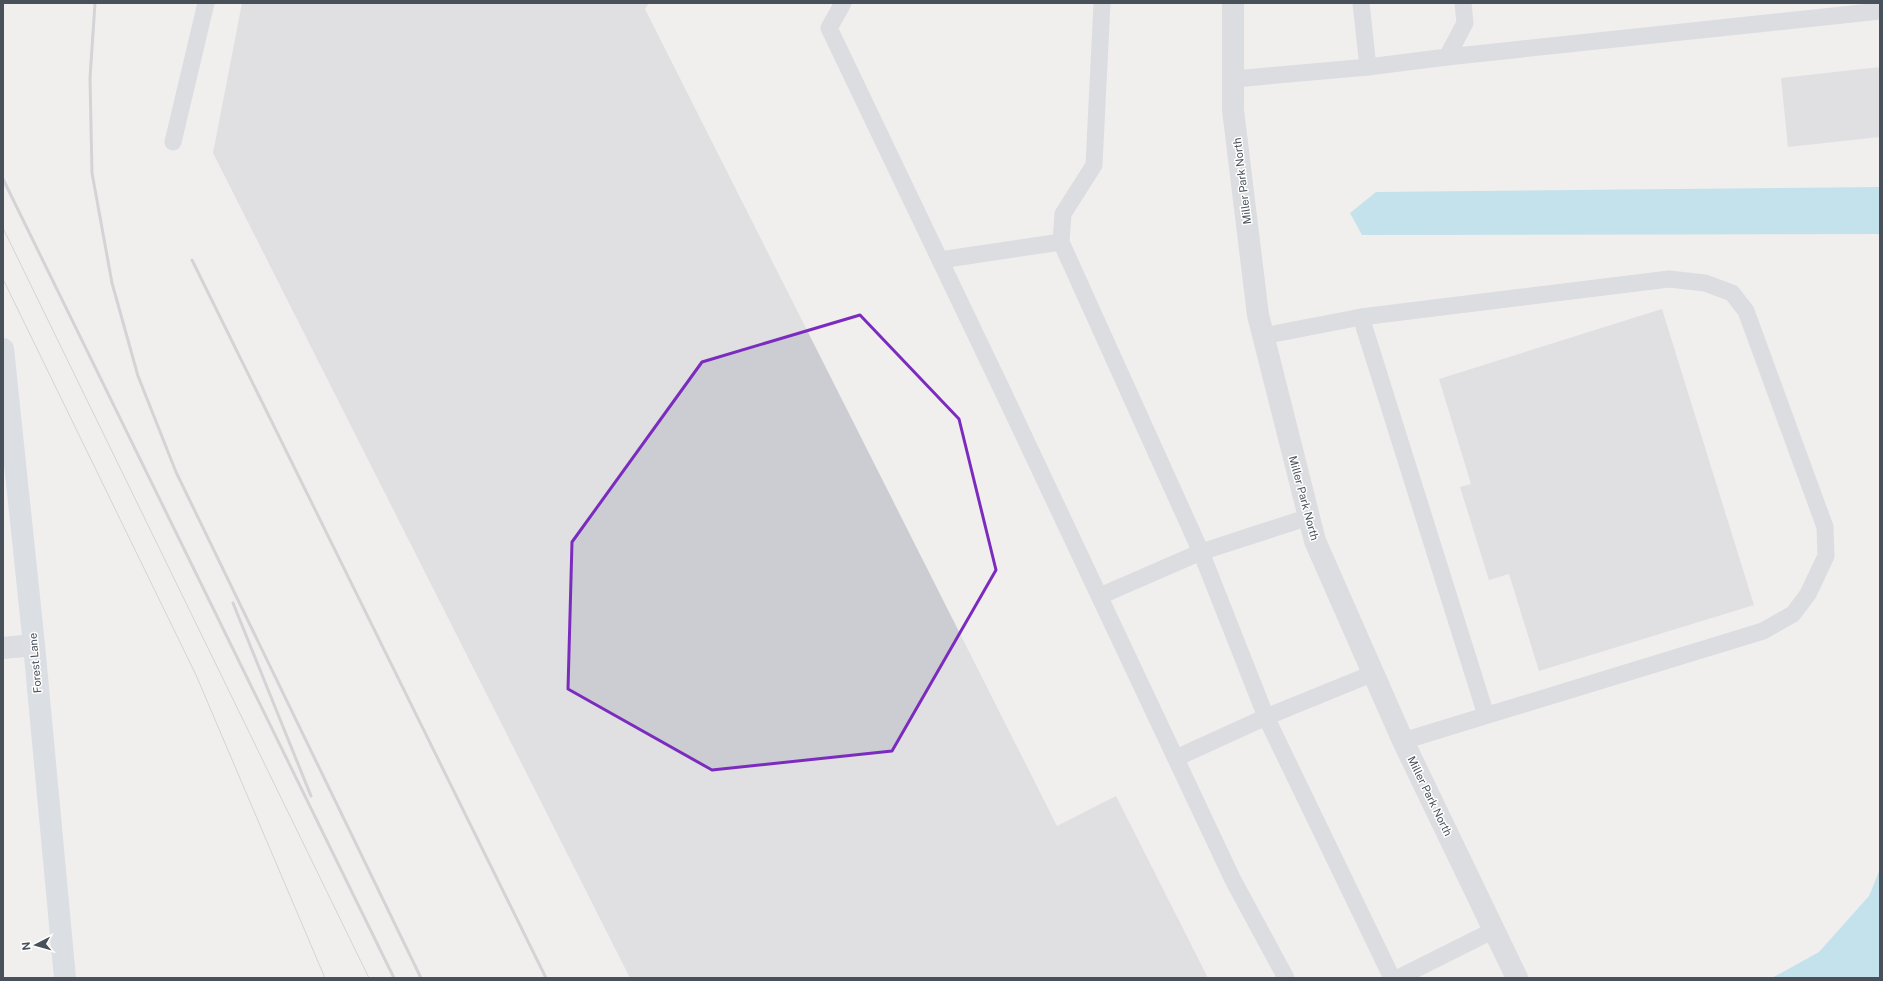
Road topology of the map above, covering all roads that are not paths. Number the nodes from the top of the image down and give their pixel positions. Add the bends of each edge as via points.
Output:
1 (206, 3) edge
2 (843, 3) edge
3 (1102, 3) edge
4 (1233, 3) edge
5 (1361, 3) edge
6 (1463, 3) edge
7 (1880, 11) edge
8 (1447, 57) junction
9 (1368, 67) junction
10 (1234, 79) junction
11 (173, 142) dead end
12 (1061, 242) junction
13 (940, 260) junction
14 (1361, 317) junction
15 (1263, 336) junction
16 (3, 349) edge
17 (1309, 517) junction
18 (1201, 552) junction
19 (1100, 596) junction
20 (34, 645) junction
21 (3, 648) edge
22 (1374, 673) junction
23 (1486, 715) junction
24 (1266, 717) junction
25 (1403, 741) junction
26 (1176, 758) junction
27 (1494, 930) junction
28 (64, 978) edge
29 (1286, 978) edge
30 (1392, 978) edge
31 (1398, 978) edge
32 (1518, 978) edge

1 - 11 lane
2 - 13 lane via 829,28
3 - 12 lane via 1094,165 1063,214
4 - 10 street, Miller Park North
5 - 9 lane
6 - 8 lane via 1465,23
7 - 8 lane
8 - 9 lane
9 - 10 lane
10 - 15 street, Miller Park North via 1234,118 1258,315
12 - 13 lane
12 - 18 lane
13 - 19 lane
14 - 15 lane
14 - 23 lane
14 - 23 lane via 1669,280 1705,283 1732,293 1746,311 1825,527 1826,556 1808,594 1794,614 1762,631
15 - 17 street, Miller Park North
16 - 20 main road, Forest Lane
17 - 18 lane
17 - 22 street, Miller Park North via 1315,540
18 - 19 lane
18 - 24 lane
19 - 26 lane
20 - 21 street
20 - 28 main road, Forest Lane
22 - 24 lane
22 - 25 street, Miller Park North
23 - 25 lane
24 - 26 lane
24 - 30 lane
25 - 27 street, Miller Park North
26 - 29 lane via 1233,880
27 - 31 lane
27 - 32 street, Miller Park North

